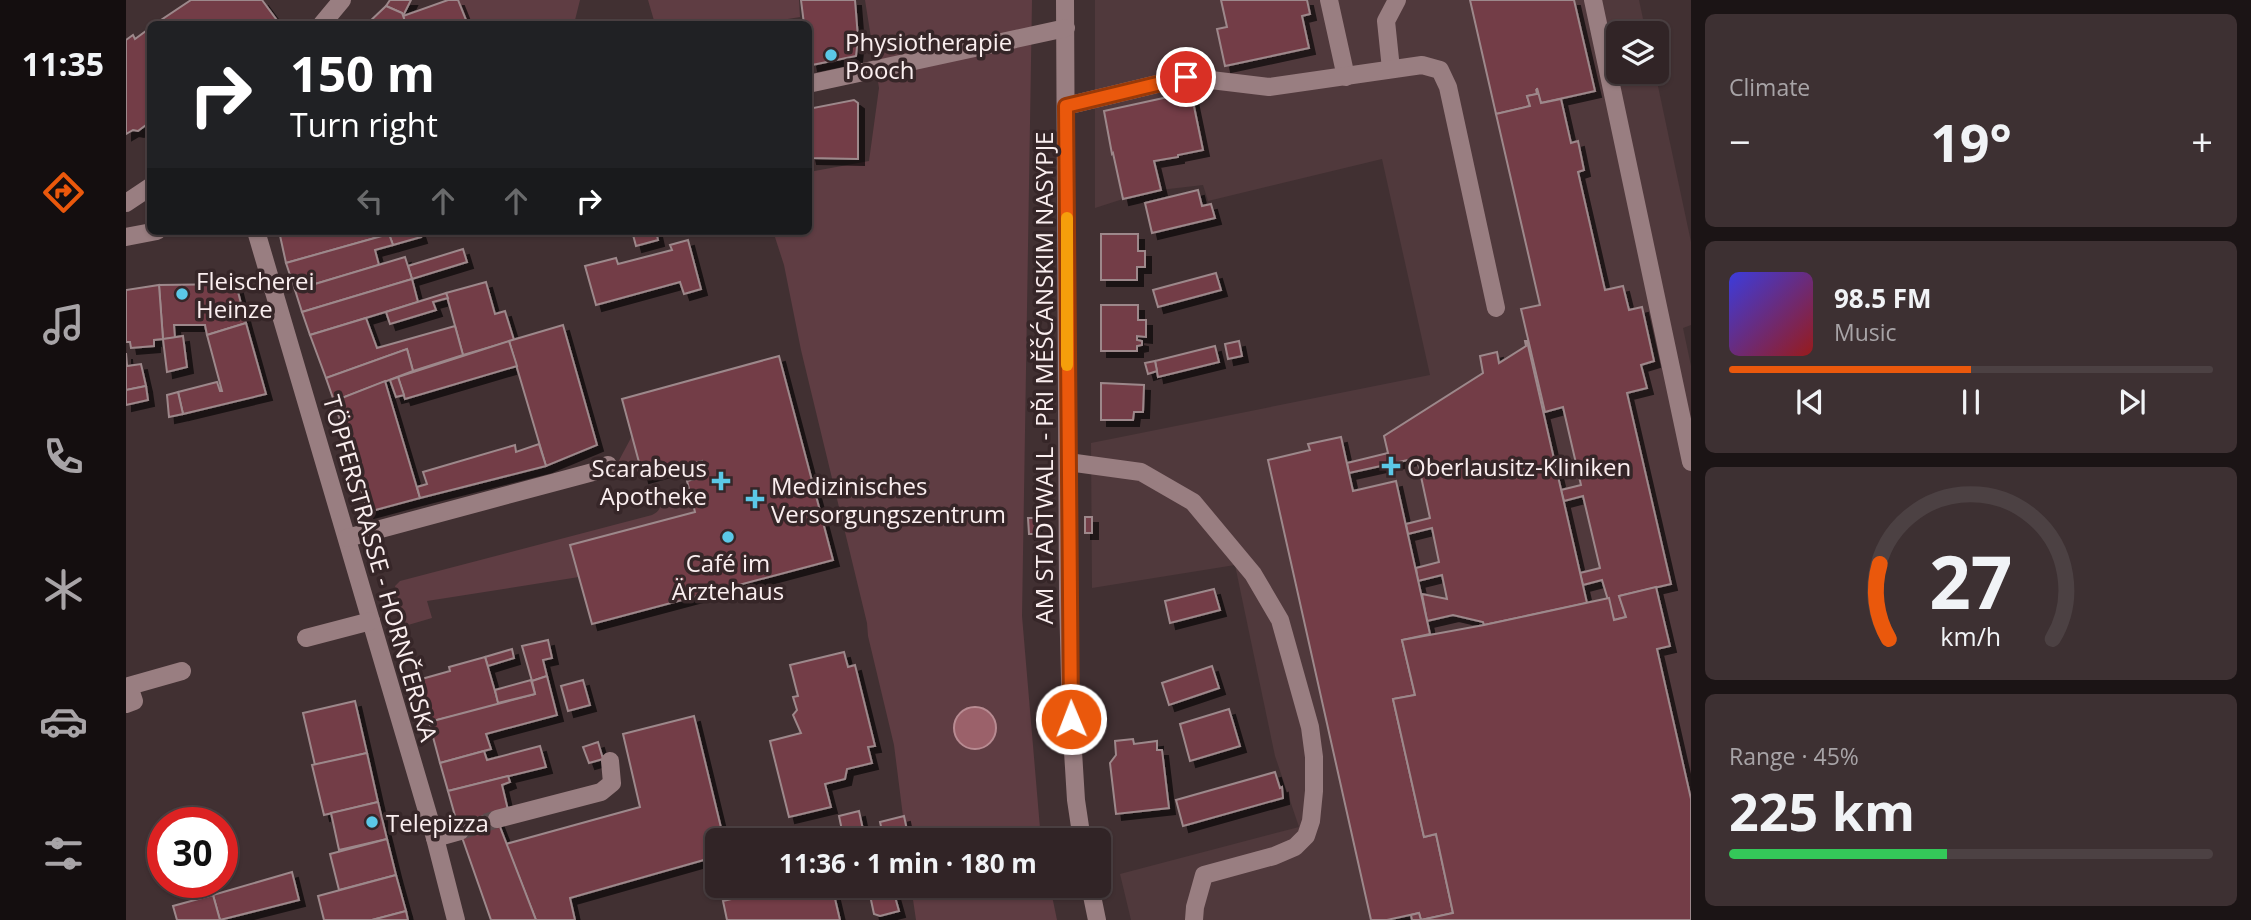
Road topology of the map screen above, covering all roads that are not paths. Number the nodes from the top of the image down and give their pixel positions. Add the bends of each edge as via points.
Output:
1 (342, 0) edge
2 (1065, 0) edge
3 (1329, 0) edge
4 (1397, 0) edge
5 (1593, 0) edge
6 (324, 21) edge
7 (1066, 28) junction
8 (1391, 69) junction
9 (1346, 77) junction
10 (812, 83) edge
11 (1066, 106) junction
12 (147, 189) edge
13 (126, 203) edge
14 (147, 233) edge
15 (257, 235) edge
16 (126, 237) edge
17 (1496, 308) dead end
18 (1691, 461) edge
19 (1068, 462) junction
20 (608, 465) dead end
21 (347, 538) junction
22 (371, 621) junction
23 (306, 638) dead end
24 (182, 671) dead end
25 (126, 704) edge
26 (610, 761) dead end
27 (497, 819) tunnel mouth
28 (1080, 828) edge
29 (460, 831) tunnel mouth
30 (435, 838) junction
31 (1092, 898) edge
32 (456, 920) edge
33 (1097, 920) edge
34 (1194, 920) edge

1 - 6 street
2 - 7 street, AM STADTWALL - PŘI MĚŠĆANSKIM NASYPJE
3 - 9 street
4 - 8 street via 1386,21
5 - 18 street
7 - 10 street
7 - 11 street, AM STADTWALL - PŘI MĚŠĆANSKIM NASYPJE
8 - 9 street
8 - 17 street via 1422,65 1440,71 1448,87
9 - 11 street via 1269,87 1186,77
11 - 19 street, AM STADTWALL - PŘI MĚŠĆANSKIM NASYPJE
12 - 13 street
14 - 16 street
15 - 21 street, TÖPFERSTRASSE - HORNČERSKA
19 - 28 street, AM STADTWALL - PŘI MĚŠĆANSKIM NASYPJE via 1071,719
19 - 34 street via 1141,472 1194,502 1253,574 1280,620 1306,714 1314,757 1311,821 1306,835 1295,847 1274,856 1204,875
20 - 21 street
21 - 22 street, TÖPFERSTRASSE - HORNČERSKA
22 - 23 street
22 - 30 street, TÖPFERSTRASSE - HORNČERSKA
24 - 25 street via 129,685 134,701
26 - 27 street via 612,783 601,792
29 - 30 street
30 - 32 street, TÖPFERSTRASSE - HORNČERSKA
31 - 33 street

